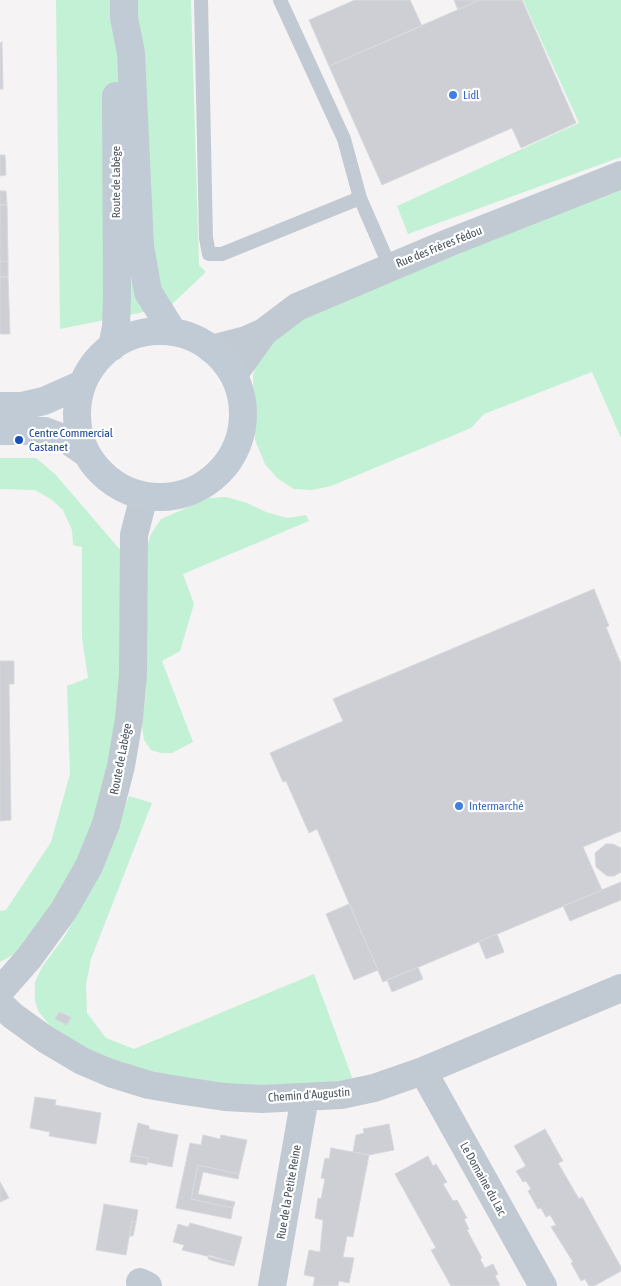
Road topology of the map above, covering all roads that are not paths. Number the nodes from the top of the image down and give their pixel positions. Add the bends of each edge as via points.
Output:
1 (201, 0) edge
2 (280, 0) edge
3 (124, 9) edge
4 (621, 175) edge
5 (360, 198) junction
6 (390, 267) junction
7 (173, 332) junction
8 (264, 332) junction
9 (112, 347) junction
10 (211, 349) junction
11 (234, 374) junction
12 (82, 384) junction
13 (0, 406) edge
14 (0, 431) edge
15 (86, 454) junction
16 (144, 496) junction
17 (621, 988) edge
18 (0, 990) edge
19 (0, 1004) edge
20 (423, 1072) junction
21 (305, 1097) junction
22 (272, 1286) edge
23 (543, 1286) edge

1 - 5 lane via 209,254 222,254
2 - 5 lane via 344,139
3 - 7 street, Route de Labège via 132,53 140,246 148,292
3 - 9 street, Route de Labège via 116,49 117,298
4 - 6 street, Rue des Frères Fédou
5 - 6 lane
6 - 8 street, Rue des Frères Fédou via 297,307
7 - 9 street via 135,335
7 - 10 street
8 - 10 street, Rue des Frères Fédou
8 - 11 street, Rue des Frères Fédou
9 - 12 street via 91,368
10 - 11 street
11 - 16 street via 243,400 243,426 235,452 219,474 197,490 171,497
12 - 13 street via 44,401
12 - 15 street via 77,408 78,431
14 - 15 street via 45,431 66,439
15 - 16 street via 101,473 120,488
16 - 18 street, Route de Labège via 134,535 134,675 129,720 106,824 89,866 64,910 29,958
17 - 20 street, Chemin d'Augustin
19 - 21 street, Chemin d'Augustin via 45,1039 82,1061 149,1085 225,1097
20 - 21 street, Chemin d'Augustin via 341,1095
20 - 23 street, Le Domaine du Lac
21 - 22 street, Rue de la Petite Reine

